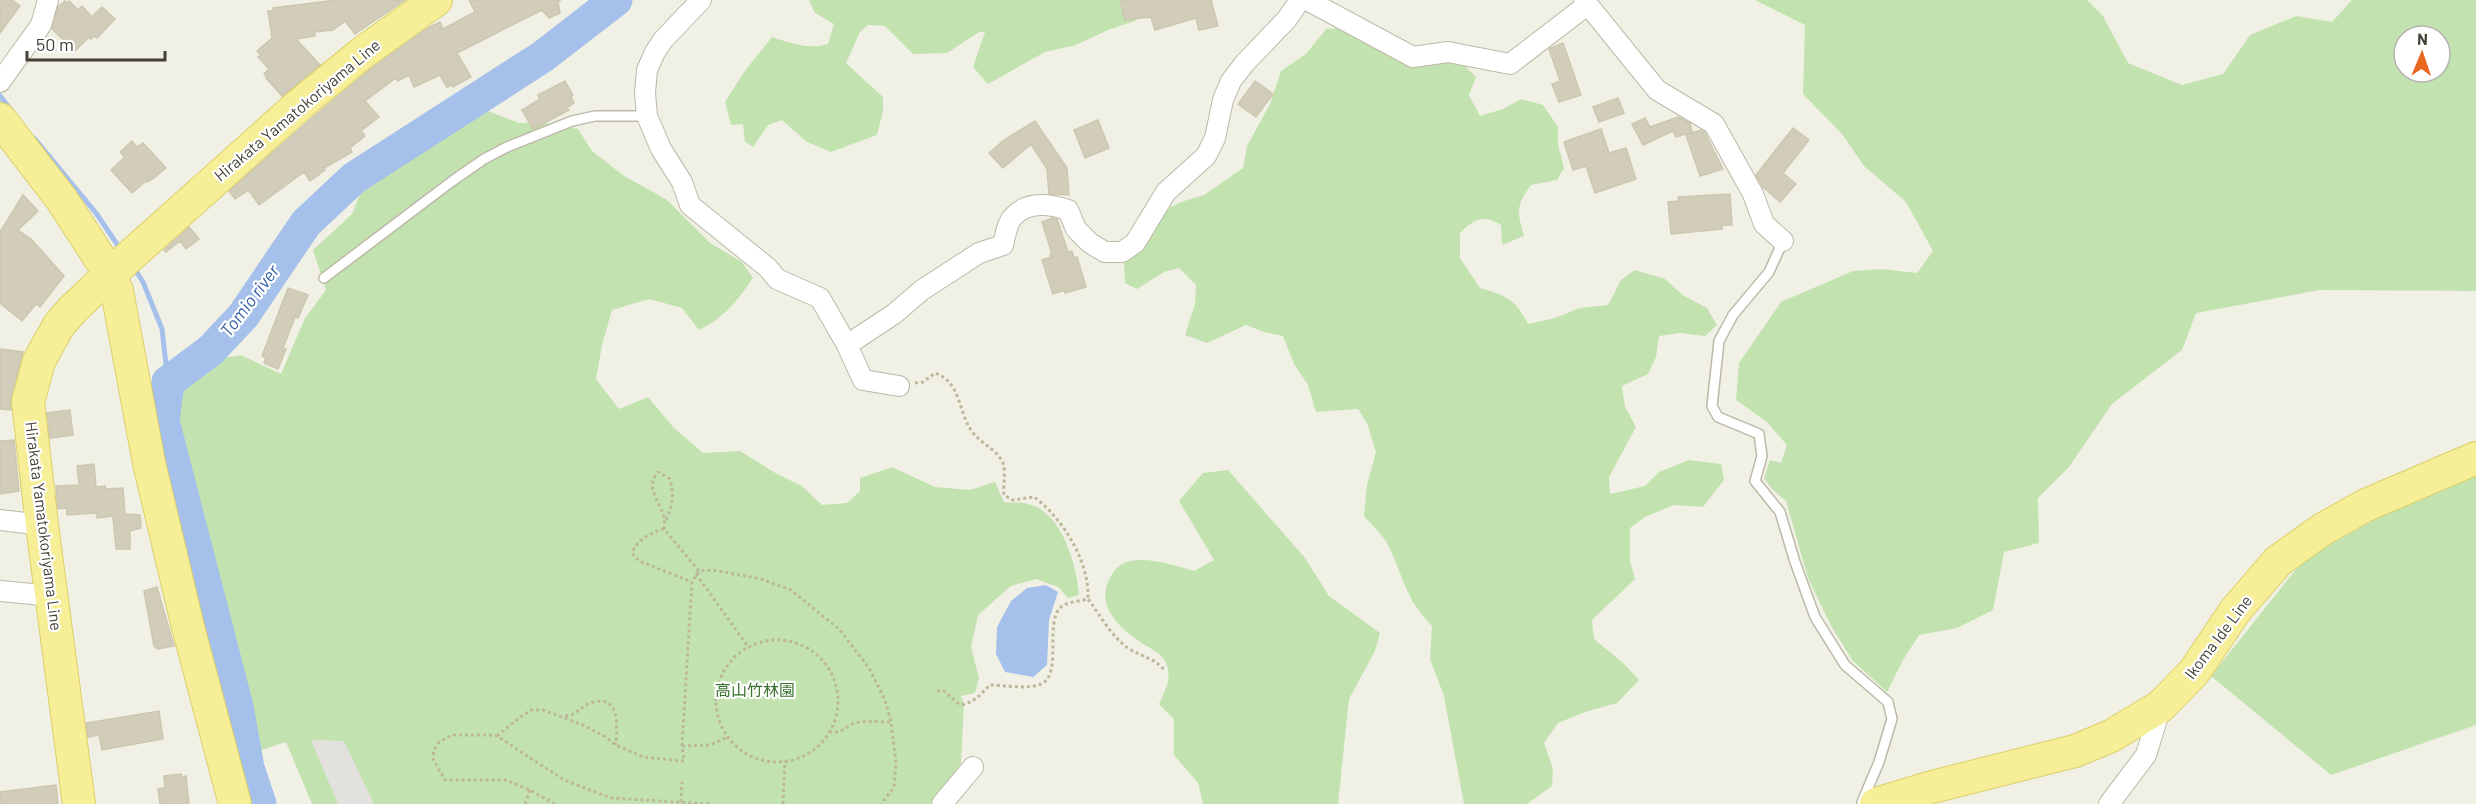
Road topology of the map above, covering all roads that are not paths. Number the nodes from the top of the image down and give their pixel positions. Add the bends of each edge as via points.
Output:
1 (48, 0) edge
2 (435, 0) edge
3 (701, 0) edge
4 (1300, 0) edge
5 (1307, 0) edge
6 (1585, 2) edge
7 (0, 82) edge
8 (647, 116) junction
9 (1, 120) edge
10 (1783, 241) joint
11 (110, 274) junction
12 (324, 278) dead end
13 (847, 345) junction
14 (899, 386) road end
15 (2476, 458) edge
16 (0, 520) edge
17 (42, 525) junction
18 (0, 591) edge
19 (53, 596) junction
20 (2160, 706) junction
21 (973, 767) dead end
22 (80, 804) edge
23 (235, 804) edge
24 (942, 804) edge
25 (1861, 804) edge
26 (1876, 804) edge
27 (2109, 804) edge

1 - 7 street via 41,25
2 - 11 main road, Hirakata Yamatokoriyama Line via 308,98
3 - 8 street via 655,52 647,70
4 - 13 street via 1231,81 1206,156 1166,192 1135,243 1122,252 1105,252 1076,229 1068,210 1052,205 1025,207 1011,218 1003,245 979,253
5 - 6 street via 1413,57 1448,52 1510,64
6 - 10 street via 1657,90 1714,124 1753,194 1764,224
8 - 12 lane via 583,118 507,147 451,182
8 - 13 street via 690,205 777,279 820,298
9 - 11 main road via 62,200
10 - 25 lane via 1769,272 1733,315 1719,341 1712,406 1718,417 1759,434 1762,456 1755,481 1780,512 1815,617 1845,665 1888,702 1892,719 1880,762
11 - 17 main road, Hirakata Yamatokoriyama Line via 59,325 33,381 28,402
11 - 23 main road via 117,291 151,474
13 - 14 street via 863,380
15 - 20 main road, Ikoma Ide Line via 2364,506 2278,561 2235,611 2194,672
16 - 17 street
17 - 19 main road, Hirakata Yamatokoriyama Line
18 - 19 street
19 - 22 main road, Hirakata Yamatokoriyama Line
20 - 26 main road, Ikoma Ide Line via 2111,736 2075,751
20 - 27 street via 2146,755
21 - 24 street

